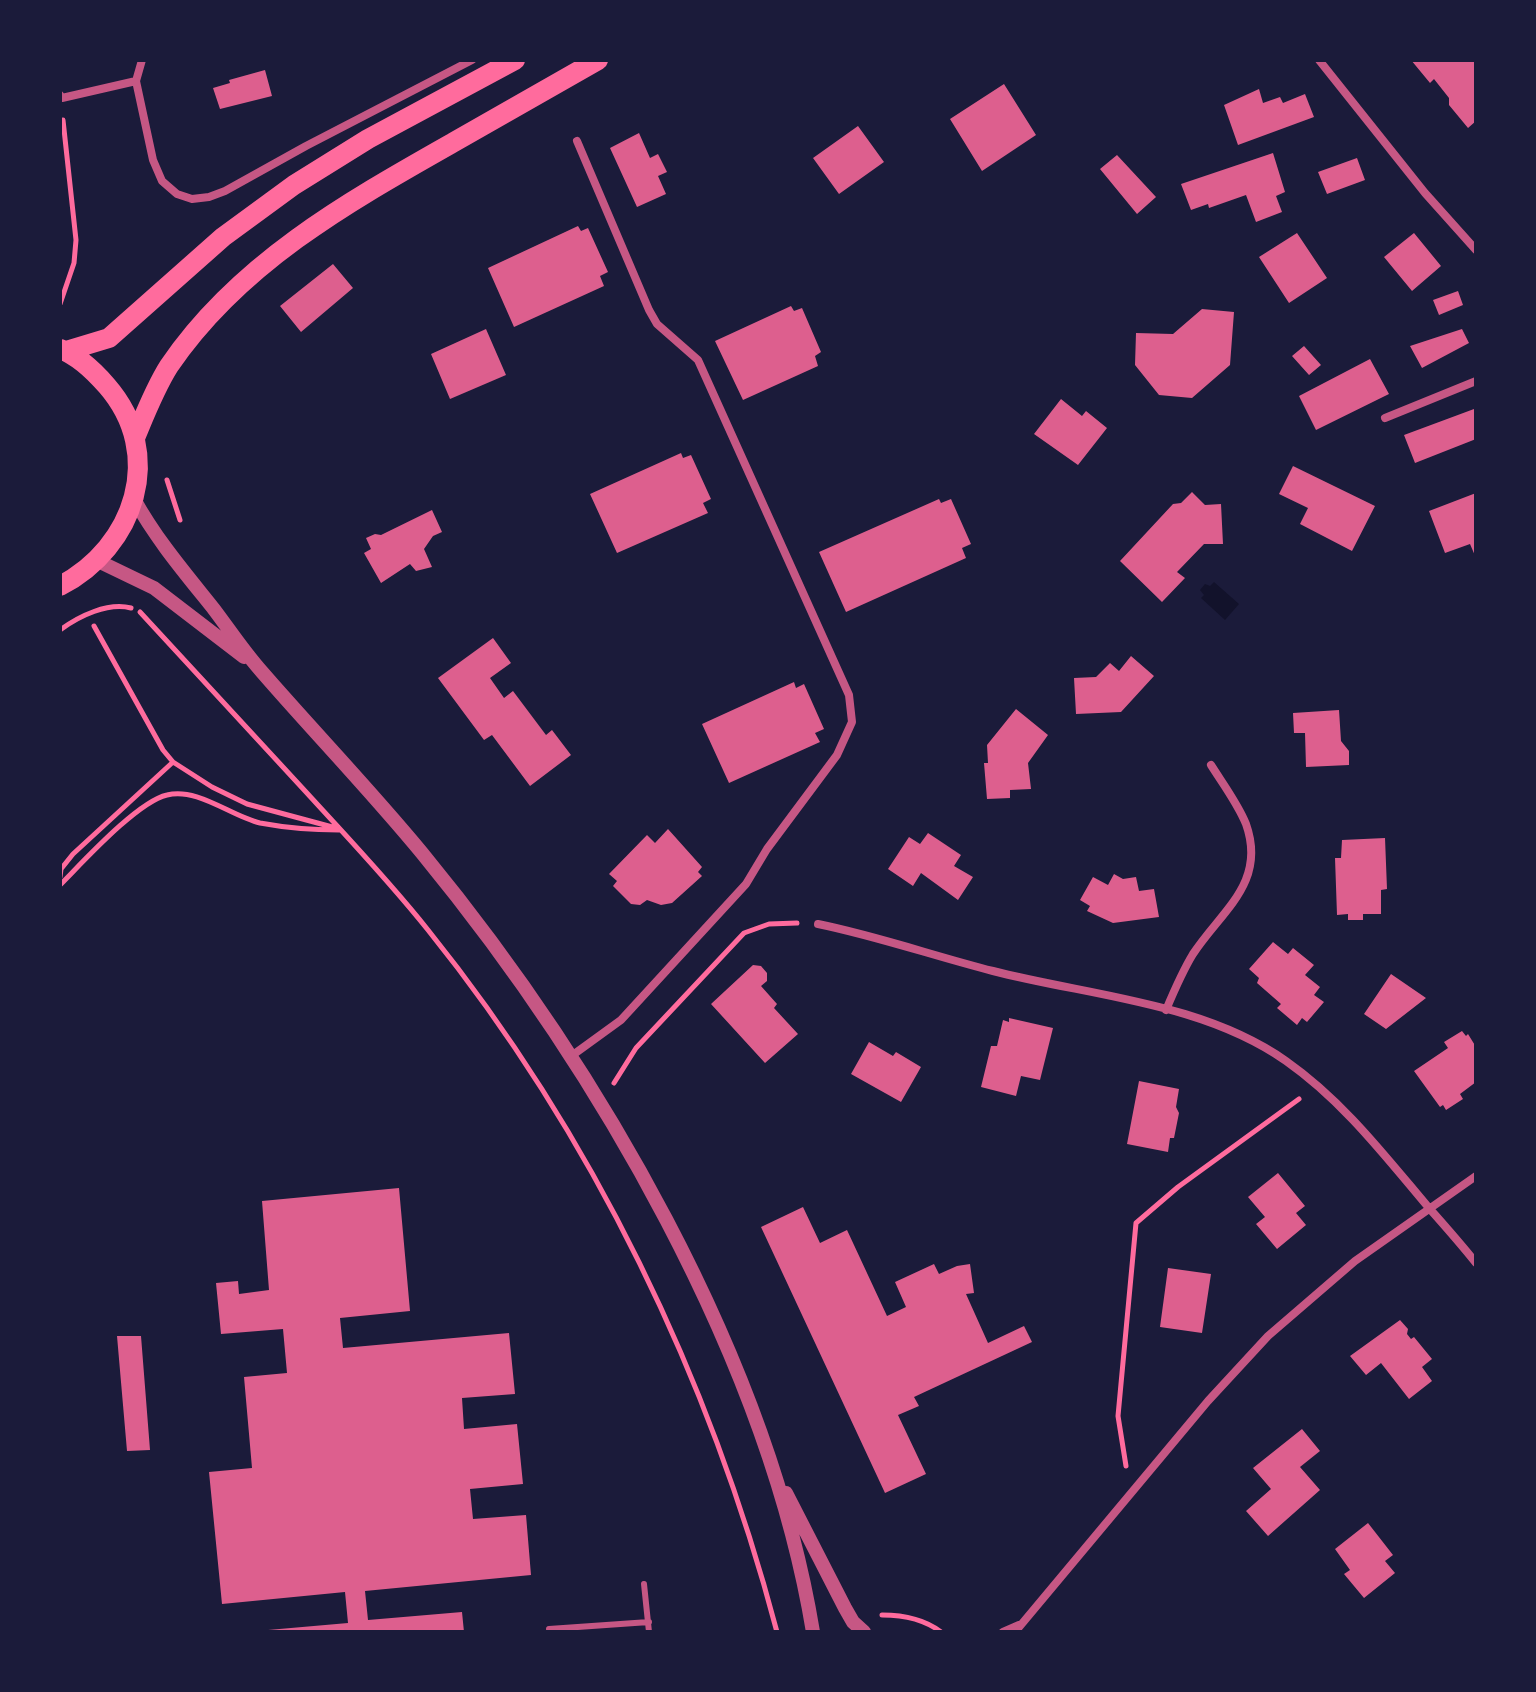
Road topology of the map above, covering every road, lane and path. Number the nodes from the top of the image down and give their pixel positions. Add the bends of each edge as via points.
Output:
1 (142, 60) edge
2 (472, 60) edge
3 (515, 60) edge
4 (598, 60) edge
5 (1319, 60) edge
6 (136, 81) junction
7 (61, 96) edge
8 (577, 141) dead end
9 (1476, 250) edge
10 (60, 304) edge
11 (63, 350) edge
12 (1476, 381) edge
13 (1385, 418) dead end
14 (135, 438) junction
15 (166, 467) dead end
16 (134, 499) junction
17 (186, 531) dead end
18 (98, 561) junction
19 (60, 586) edge
20 (94, 626) dead end
21 (60, 630) edge
22 (260, 670) junction
23 (173, 762) junction
24 (1211, 765) dead end
25 (340, 830) junction
26 (60, 877) edge
27 (60, 885) edge
28 (818, 924) joint
29 (1166, 1010) junction
30 (570, 1057) junction
31 (1317, 1085) junction
32 (596, 1099) junction
33 (1476, 1176) edge
34 (1429, 1208) junction
35 (1476, 1263) edge
36 (776, 1474) junction
37 (1131, 1495) junction
38 (644, 1584) dead end
39 (649, 1622) junction
40 (549, 1629) dead end
41 (1017, 1629) edge
42 (649, 1632) edge
43 (777, 1632) edge
44 (813, 1632) edge
45 (864, 1632) edge
46 (1003, 1632) edge

1 - 6 street
2 - 6 street via 209,197 192,199 162,181 144,130
3 - 11 main road via 294,185 223,237 109,338
4 - 14 main road via 392,177 259,266 168,367
5 - 9 street
6 - 7 street
7 - 10 path via 76,240
8 - 30 street via 649,310 657,324 698,360 849,695 852,722 837,755 730,903 621,1020
11 - 14 main road via 92,369 119,400
12 - 13 street
14 - 16 main road
15 - 17 path via 169,493
16 - 18 main road via 121,533
16 - 22 street
18 - 19 main road
18 - 22 street via 154,588
20 - 23 path
21 - 25 path via 112,607 138,610
22 - 30 street via 422,853
23 - 25 path via 247,804
23 - 26 path via 73,854
24 - 29 street via 1245,821 1249,872 1237,899 1193,954
25 - 27 path via 259,822 197,796 166,795 148,804
25 - 43 path via 428,930 513,1044 549,1097 621,1227 698,1392
28 - 29 street
28 - 32 path via 769,924 744,933
29 - 31 street via 1245,1037
30 - 32 street
31 - 34 street via 1379,1146
31 - 37 path via 1136,1223 1118,1416
32 - 36 street via 683,1253
33 - 34 street
34 - 35 street
34 - 37 street via 1355,1261 1268,1336
36 - 44 street
36 - 45 street via 849,1615
37 - 41 street
38 - 39 lane
39 - 40 lane
39 - 42 lane
41 - 46 street

